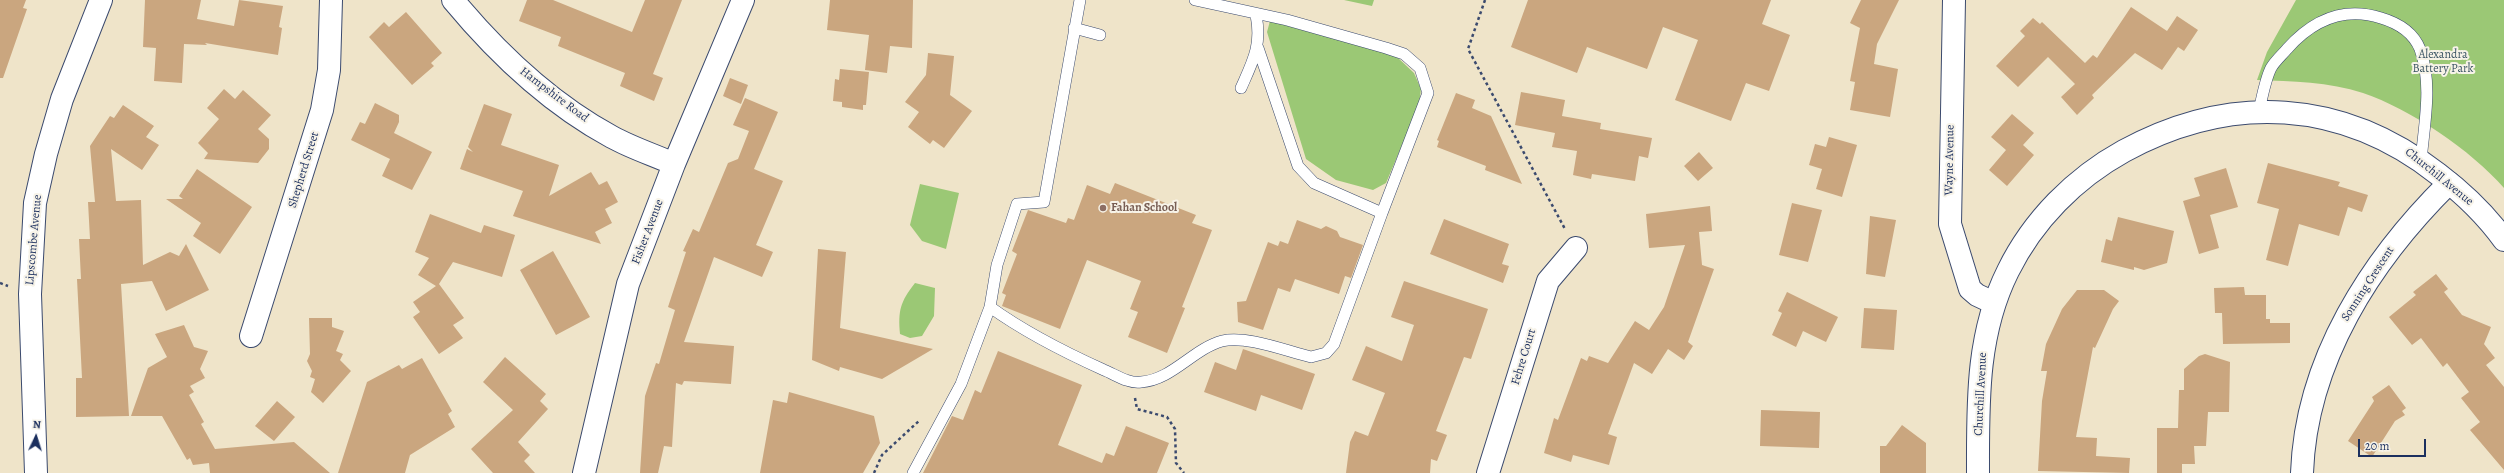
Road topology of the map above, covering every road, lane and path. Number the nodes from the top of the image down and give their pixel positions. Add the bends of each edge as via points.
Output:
1 (101, 0) edge
2 (331, 0) edge
3 (454, 0) edge
4 (743, 0) edge
5 (1080, 0) edge
6 (1195, 0) edge
7 (1486, 0) edge
8 (1954, 0) edge
9 (1256, 15) junction
10 (1074, 28) junction
11 (1100, 35) dead end
12 (1258, 48) junction
13 (1241, 88) dead end
14 (2258, 111) junction
15 (2421, 160) junction
16 (674, 164) junction
17 (2449, 183) junction
18 (1382, 213) junction
19 (2504, 240) edge
20 (1576, 248) joint
21 (1994, 303) junction
22 (990, 307) junction
23 (252, 336) dead end
24 (1132, 382) junction
25 (922, 419) dead end
26 (34, 471) edge
27 (584, 473) edge
28 (874, 473) edge
29 (913, 473) edge
30 (1184, 473) edge
31 (1488, 473) edge
32 (1978, 473) edge
33 (2302, 473) edge

1 - 26 street, Lipscombe Avenue via 62,99 35,203 30,294
2 - 23 street, Shepherd Street via 329,70 322,110
3 - 16 street, Hampshire Road via 481,34 566,107 613,137
4 - 16 street, Fisher Avenue
5 - 10 lane
6 - 9 lane
7 - 20 path via 1468,49
8 - 21 street, Wayne Avenue via 1950,224 1970,289
9 - 12 lane
9 - 18 lane via 1287,20 1404,54 1420,68 1428,93
10 - 11 lane
10 - 22 lane via 1044,202 1016,204 997,265
12 - 13 lane
12 - 18 lane via 1298,166 1314,183
14 - 15 street, Churchill Avenue via 2294,113 2353,125 2401,147
14 - 15 lane via 2271,68 2311,26 2339,15 2360,14 2380,17 2405,28 2413,37 2421,55 2426,84
14 - 21 street, Churchill Avenue via 2200,120 2169,130 2142,141 2089,173 2068,191 2033,231 2007,272
15 - 17 street, Churchill Avenue
16 - 27 street, Fisher Avenue via 628,284
17 - 19 street, Churchill Avenue via 2475,206
17 - 33 street, Sonning Crescent via 2396,241 2358,294 2343,321 2328,354 2309,416 2302,451
18 - 24 lane via 1334,344 1326,353 1310,357 1242,340 1222,341 1159,376 1148,381
20 - 31 street, Fehre Court via 1548,281
21 - 32 street, Churchill Avenue via 1984,342 1978,394
22 - 24 lane via 1024,331
22 - 29 lane via 961,384
24 - 30 path via 1137,409 1167,417 1175,429 1176,464
25 - 28 path via 882,455

